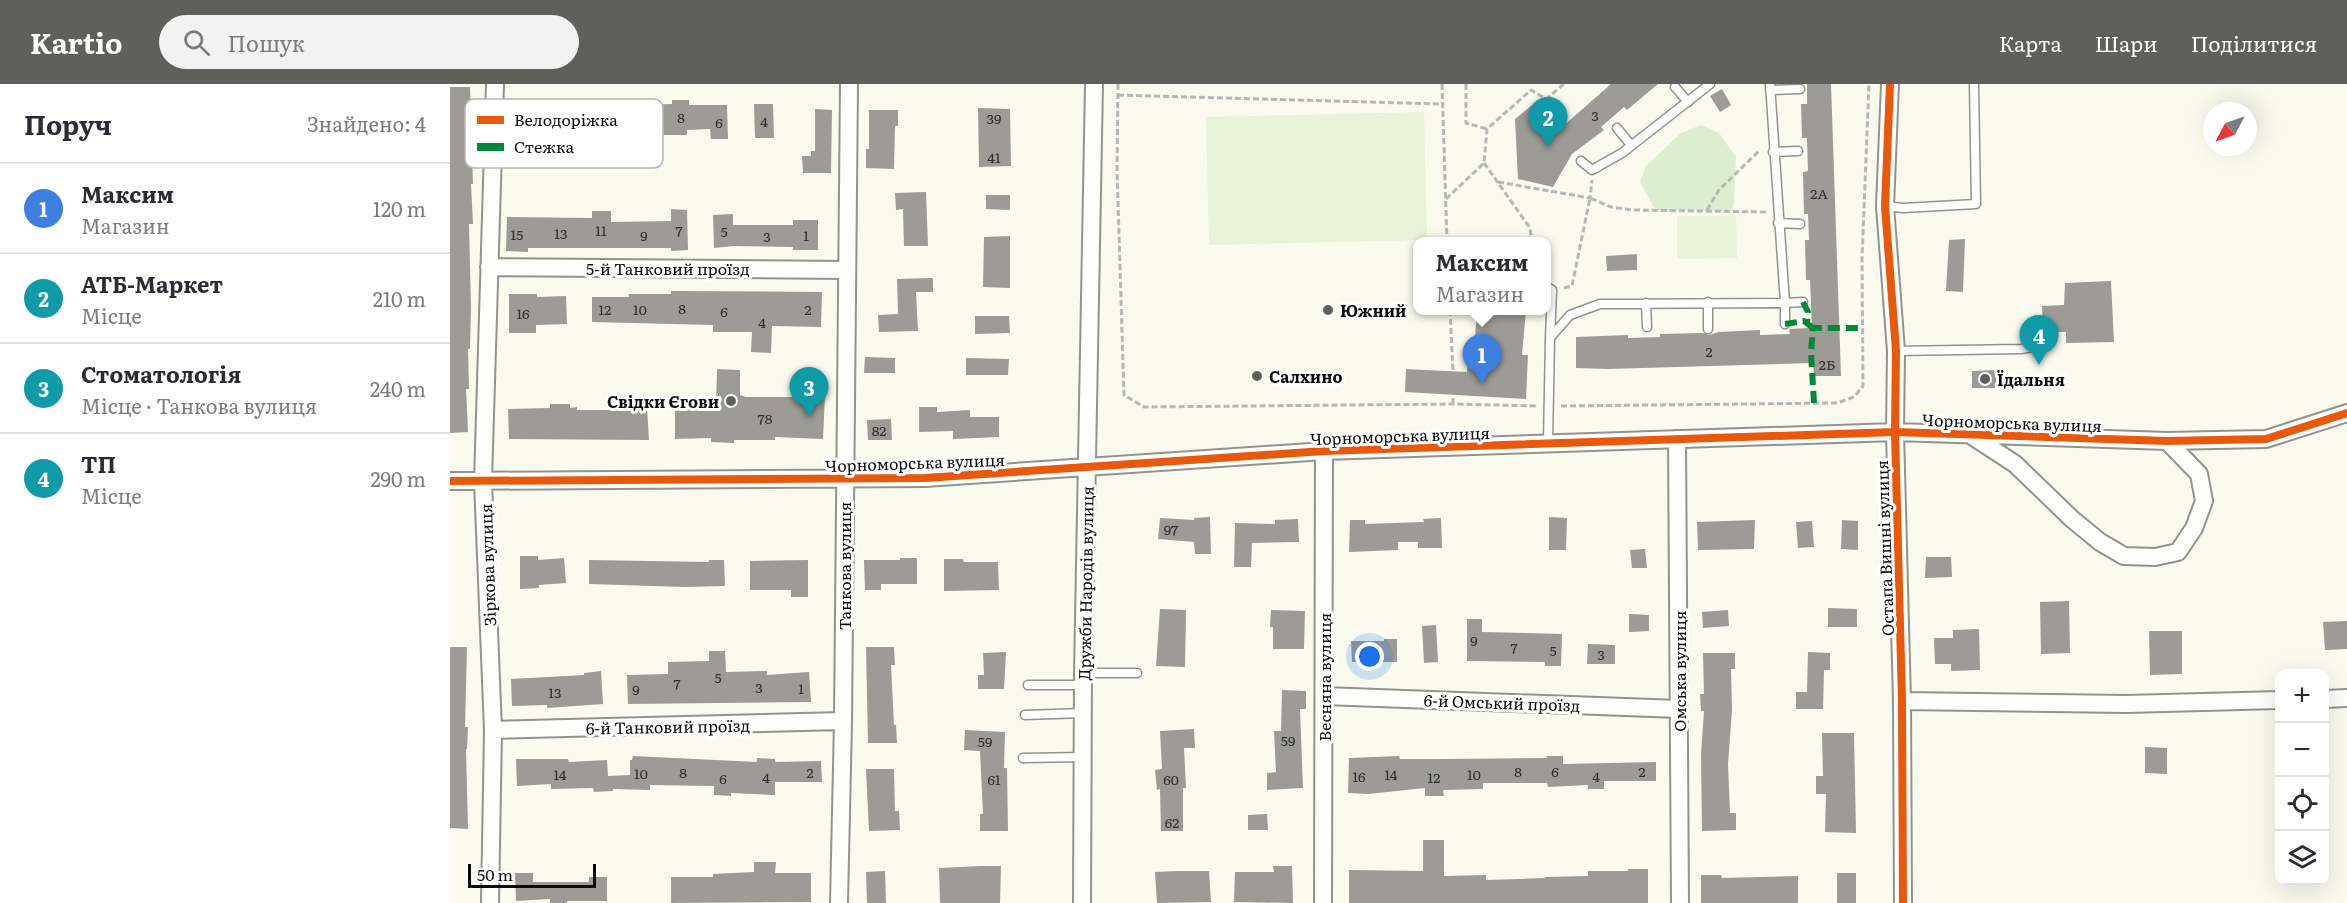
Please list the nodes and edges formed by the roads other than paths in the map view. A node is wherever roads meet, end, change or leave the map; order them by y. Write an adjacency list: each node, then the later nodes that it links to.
1 (495, 84): 10 (street, Зіркова вулиця)
2 (849, 84): 22 (street, Танкова вулиця)
3 (1094, 84): 41 (street, Дружби Народів вулиця)
4 (1710, 84): 11 (lane)
5 (1890, 84): 18 (street, Остапа Вишні вулиця)
6 (1974, 84): 18 (lane)
7 (1675, 87): 11 (lane)
8 (1770, 87): 9 (lane); 15 (lane)
9 (1800, 89)
10 (495, 99)
11 (1688, 102): 13 (lane)
12 (1617, 128): 13 (lane)
13 (1631, 145): 16 (lane)
14 (1798, 151): 15 (lane)
15 (1773, 152): 19 (lane)
16 (1581, 161)
17 (492, 168): 21 (street, Зіркова вулиця)
18 (1885, 206): 33 (street, Остапа Вишні вулиця)
19 (1778, 224): 20 (lane); 26 (lane)
20 (1800, 224)
21 (489, 267): 22 (street, 5-й Танковий проїзд); 44 (street, Зіркова вулиця)
22 (846, 270): 42 (street, Танкова вулиця)
23 (1708, 302): 25 (lane); 26 (lane); 30 (lane)
24 (1803, 302): 26 (lane)
25 (1646, 303): 29 (lane); 31 (lane)
26 (1785, 303): 28 (lane)
27 (1550, 315): 31 (lane)
28 (1785, 324)
29 (1647, 327)
30 (1708, 329)
31 (1550, 338): 39 (lane)
32 (2038, 346): 33 (lane)
33 (1896, 351): 35 (street, Остапа Вишні вулиця)
34 (2347, 413): 38 (street, Чорноморська вулиця)
35 (1895, 432): 36 (street, Чорноморська вулиця); 37 (street, Чорноморська вулиця); 52 (street, Остапа Вишні вулиця)
36 (1967, 433): 38 (street, Чорноморська вулиця); 38 (street)
37 (1677, 439): 39 (street, Чорноморська вулиця); 53 (street, Омська вулиця)
38 (2167, 441)
39 (1548, 442): 40 (street, Чорноморська вулиця)
40 (1324, 451): 41 (street, Чорноморська вулиця); 48 (street, Весняна вулиця)
41 (1087, 466): 42 (street, Чорноморська вулиця); 46 (street, Дружби Народів вулиця)
42 (844, 479): 44 (street, Чорноморська вулиця); 56 (street, Танкова вулиця)
43 (450, 481): 44 (street, Чорноморська вулиця)
44 (483, 481): 57 (street, Зіркова вулиця)
45 (1137, 673): 46 (lane)
46 (1083, 679): 47 (lane); 54 (street, Дружби Народів вулиця)
47 (1028, 685)
48 (1324, 696): 53 (street, 6-й Омський проїзд); 63 (street, Весняна вулиця)
49 (2347, 698): 50 (street)
50 (2329, 699)
51 (2275, 700): 52 (street)
52 (1902, 701): 65 (street, Остапа Вишні вулиця)
53 (1680, 709): 64 (street, Омська вулиця)
54 (1083, 713): 55 (lane); 58 (street, Дружби Народів вулиця)
55 (1025, 715)
56 (843, 722): 57 (street, 6-й Танковий проїзд); 61 (street, Танкова вулиця)
57 (493, 730): 60 (street, Зіркова вулиця)
58 (1083, 757): 59 (lane); 62 (street, Дружби Народів вулиця)
59 (1023, 758)
60 (490, 903)
61 (839, 903)
62 (1082, 903)
63 (1323, 903)
64 (1680, 903)
65 (1903, 903)

